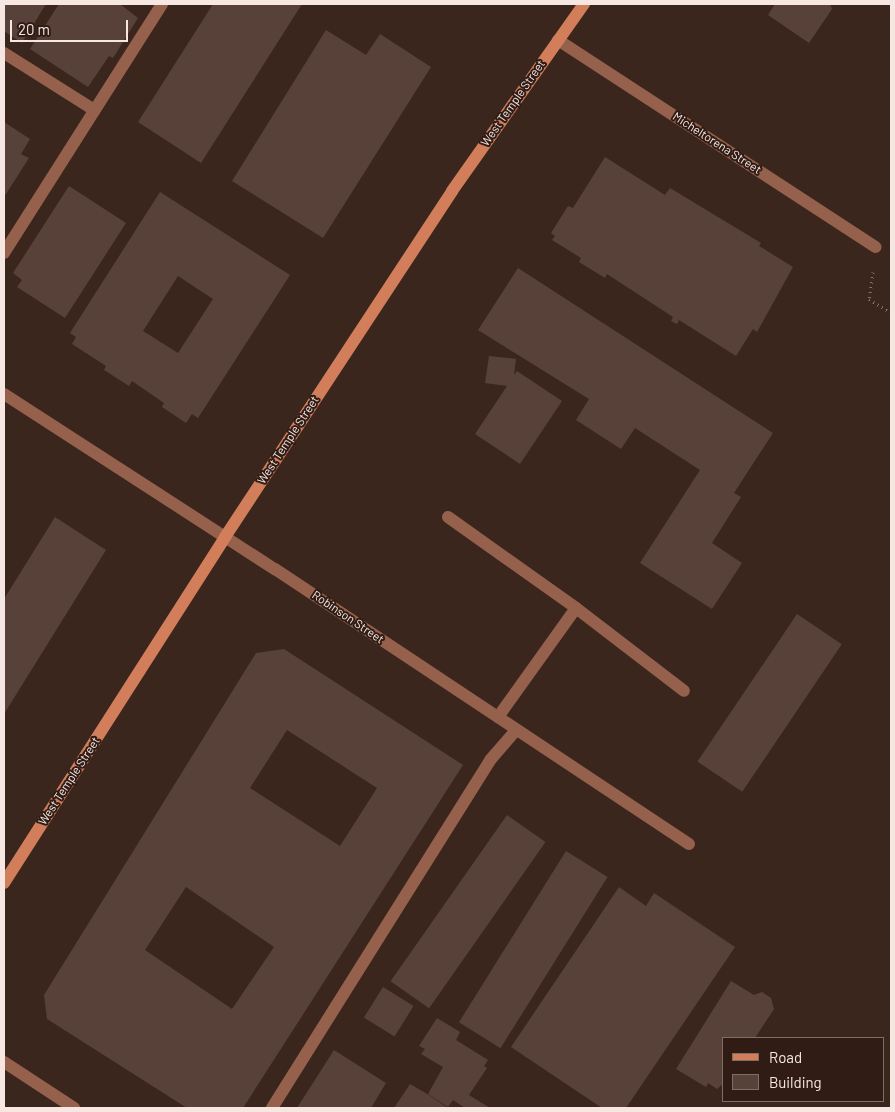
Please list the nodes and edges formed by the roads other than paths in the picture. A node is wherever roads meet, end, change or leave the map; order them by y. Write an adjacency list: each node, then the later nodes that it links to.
1 (162, 4): 5 (street)
2 (584, 4): 3 (main road, West Temple Street)
3 (558, 40): 6 (street, Micheltorena Street); 10 (main road, West Temple Street)
4 (4, 53): 5 (street)
5 (94, 110): 7 (street)
6 (876, 247)
7 (4, 253)
8 (4, 394): 10 (street, Robinson Street)
9 (448, 517): 11 (street)
10 (224, 537): 13 (street, Robinson Street); 16 (main road, West Temple Street)
11 (576, 608): 12 (street); 13 (street)
12 (684, 691)
13 (498, 717): 14 (street, Robinson Street)
14 (516, 730): 15 (street, Robinson Street); 19 (street)
15 (689, 844)
16 (4, 884)
17 (4, 1062): 18 (street)
18 (74, 1108)
19 (272, 1108)

